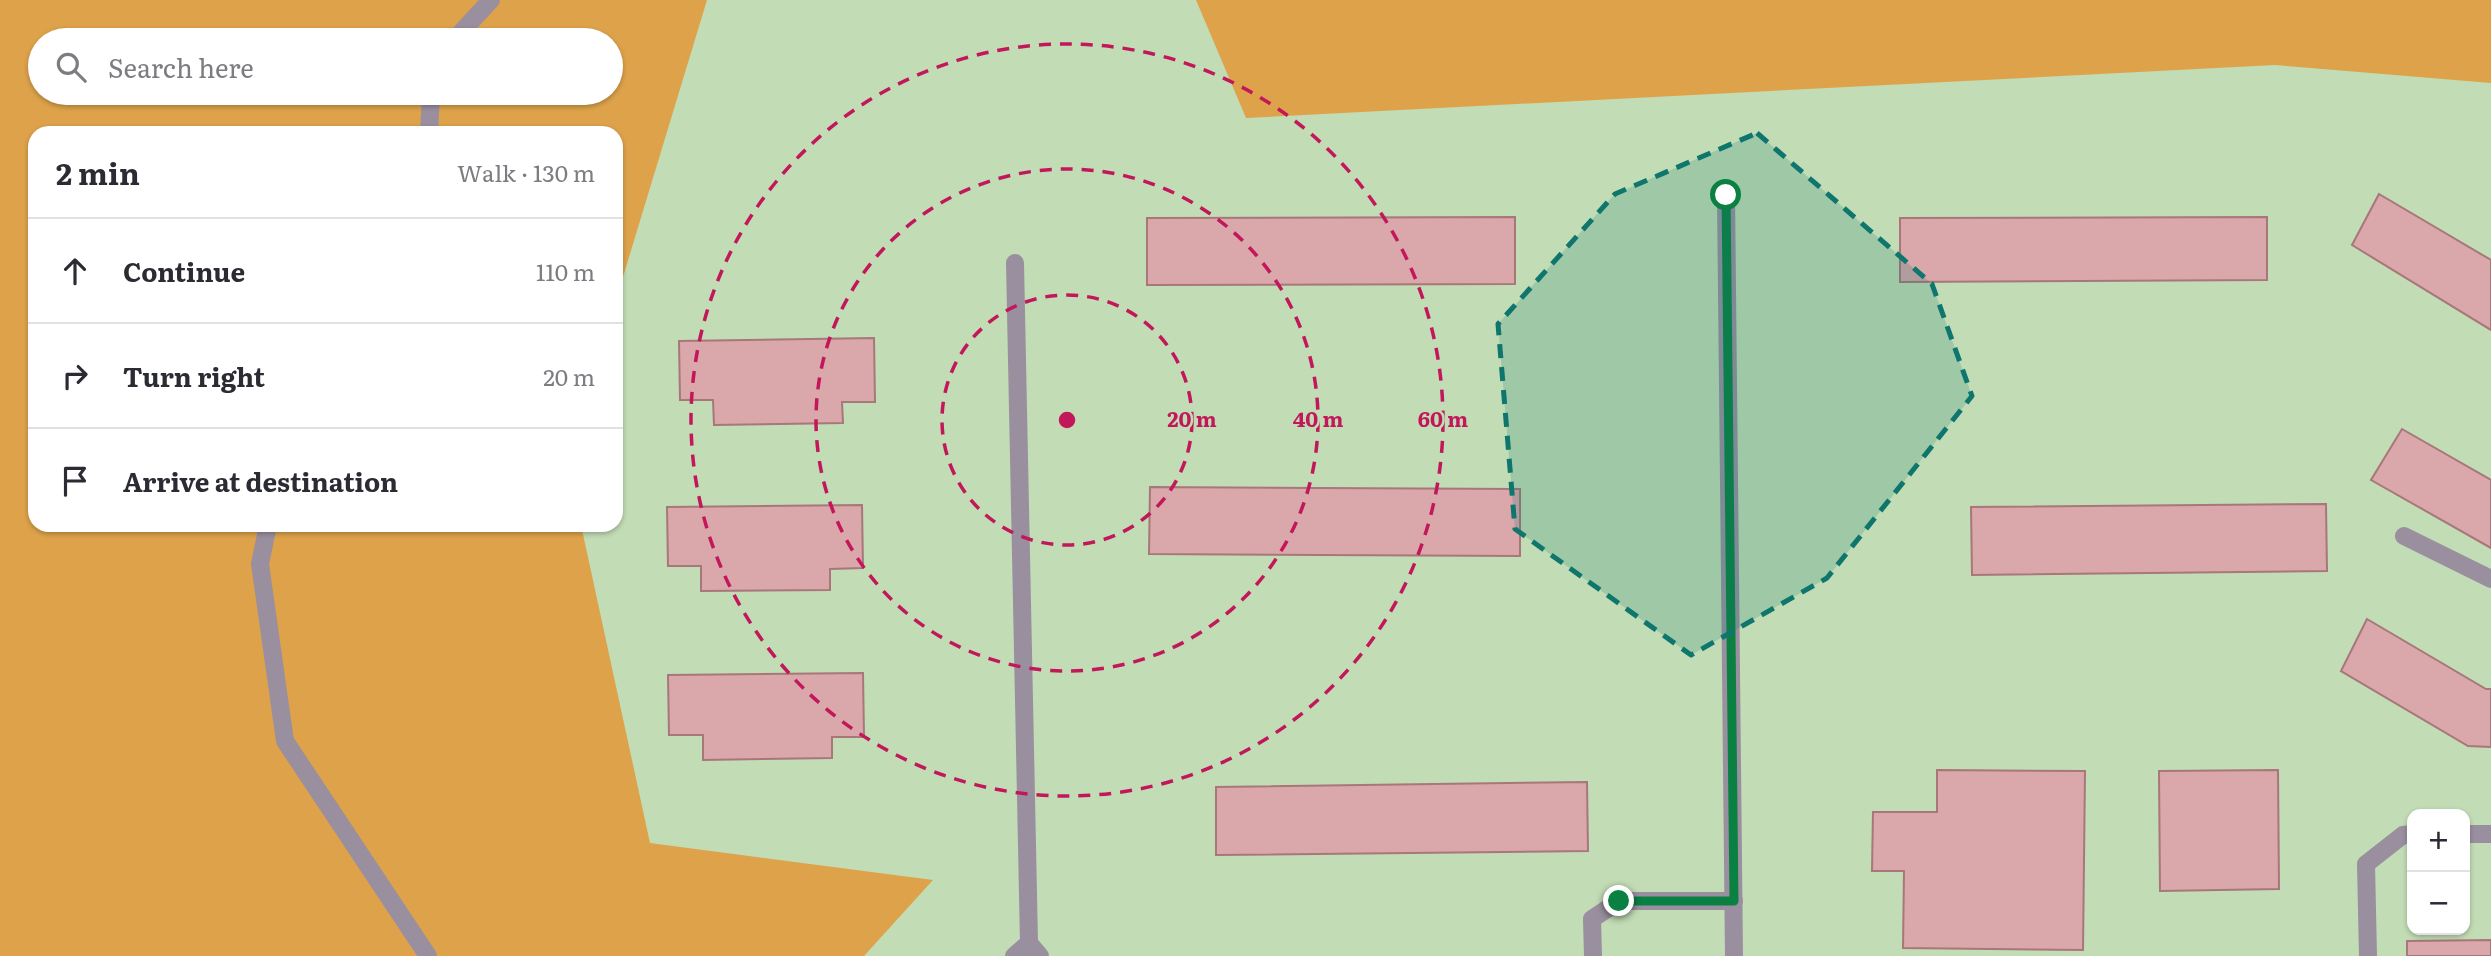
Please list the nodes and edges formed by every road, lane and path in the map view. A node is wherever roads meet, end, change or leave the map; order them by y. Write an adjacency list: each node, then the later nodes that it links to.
1 (491, 0): 2 (lane)
2 (465, 28)
3 (430, 105): 4 (lane)
4 (429, 126)
5 (1726, 195): 13 (lane)
6 (1015, 263): 14 (lane)
7 (267, 532): 15 (lane)
8 (2404, 536): 9 (lane)
9 (2491, 579)
10 (2470, 834): 11 (lane)
11 (2491, 834)
12 (2407, 835): 19 (lane)
13 (1734, 901): 17 (lane); 18 (lane)
14 (1034, 949): 16 (lane)
15 (428, 956)
16 (1014, 956)
17 (1593, 956)
18 (1734, 956)
19 (2368, 956)

